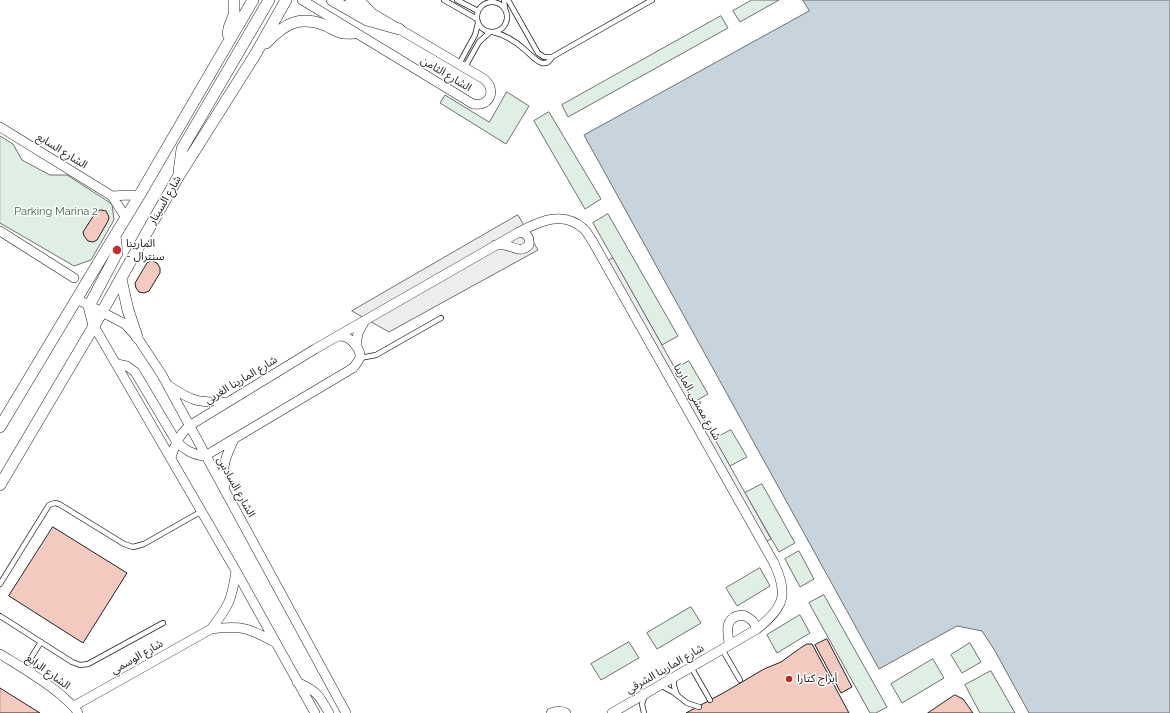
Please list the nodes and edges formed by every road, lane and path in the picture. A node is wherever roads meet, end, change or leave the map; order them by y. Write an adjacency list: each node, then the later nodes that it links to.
1 (234, 0): 22 (street)
2 (253, 0): 22 (street)
3 (269, 0): 27 (street)
4 (286, 0): 23 (street, شارع السينار)
5 (302, 0): 21 (street, الشارع الثامن)
6 (332, 0): 19 (street)
7 (350, 0): 17 (street, الشارع الثامن)
8 (358, 0): 17 (street)
9 (444, 0): 18 (lane)
10 (457, 0): 16 (lane)
11 (504, 0): 15 (lane)
12 (508, 0): 24 (lane)
13 (652, 0): 24 (lane)
14 (486, 1): 15 (lane); 16 (lane)
15 (505, 9): 20 (lane)
16 (478, 10): 18 (lane)
17 (369, 11): 19 (street, الشارع الثامن)
18 (477, 21): 20 (lane); 25 (lane)
19 (399, 28): 25 (street, الشارع الثامن)
20 (492, 32): 24 (lane); 25 (lane)
21 (354, 33): 23 (street); 25 (street, الشارع الثامن)
22 (228, 41): 29 (street)
23 (255, 55): 27 (street, شارع السينار)
24 (552, 57)
25 (462, 66)
26 (0, 127): 28 (street, الشارع السابع)
27 (178, 177): 37 (street, شارع السينار)
28 (112, 196): 29 (street); 30 (street, الشارع السابع)
29 (139, 196): 30 (street)
30 (126, 218): 34 (street)
31 (574, 222): 33 (street, شارع المارينا الغربي); 62 (street, شارع ممشي المارينا)
32 (0, 231): 36 (street)
33 (519, 232): 35 (street, شارع المارينا الغربي); 35 (street)
34 (115, 236): 38 (street); 39 (street)
35 (494, 246): 42 (street, شارع المارينا الغربي)
36 (74, 278)
37 (121, 278): 40 (street, شارع السينار); 44 (street)
38 (77, 299): 39 (street, الشارع السادس); 52 (street)
39 (89, 306): 40 (street, الشارع السادس); 43 (street)
40 (102, 312): 43 (street, شارع السينار); 44 (street, الشارع السادس)
41 (441, 318): 47 (lane)
42 (365, 321): 45 (street, شارع المارينا الغربي); 46 (street)
43 (94, 326): 48 (street); 57 (street, شارع السينار)
44 (137, 336): 49 (street, الشارع السادس)
45 (339, 336): 46 (street); 50 (street, شارع المارينا الغربي)
46 (356, 346): 47 (street)
47 (360, 358): 53 (street)
48 (117, 364): 54 (street); 56 (street)
49 (166, 384): 50 (street); 51 (street, الشارع السادس)
50 (228, 402): 51 (street, شارع المارينا الغربي)
51 (189, 426): 54 (street, شارع المارينا الغربي); 55 (street, الشارع السادس)
52 (0, 427)
53 (234, 440): 55 (street); 58 (street)
54 (176, 441): 55 (street); 56 (street, شارع المارينا الغربي)
55 (205, 456): 58 (street, الشارع السادس)
56 (171, 458): 59 (street)
57 (0, 485)
58 (227, 495): 85 (street, الشارع السادس)
59 (202, 511): 60 (street); 61 (lane)
60 (236, 571): 65 (street, شارع الوسمي); 68 (street)
61 (0, 584)
62 (781, 602): 66 (street, شارع المارينا الشرقي)
63 (0, 616): 67 (lane)
64 (163, 623): 67 (lane)
65 (211, 629): 68 (street, شارع الوسمي); 81 (street, شارع الوسمي)
66 (757, 629): 69 (street, شارع المارينا الشرقي); 69 (street)
67 (41, 642): 72 (lane)
68 (276, 643): 75 (street)
69 (726, 647): 71 (street, شارع المارينا الشرقي); 74 (lane)
70 (0, 654): 72 (street, الشارع الرابع)
71 (691, 667): 73 (street, شارع المارينا الشرقي); 79 (lane)
72 (24, 668): 81 (street, الشارع الرابع)
73 (674, 677): 76 (street, شارع المارينا الشرقي); 78 (lane)
74 (740, 680)
75 (297, 682): 83 (street); 84 (street)
76 (660, 685): 77 (street, شارع المارينا الشرقي); 78 (lane)
77 (648, 692): 82 (street, شارع المارينا الشرقي); 89 (lane)
78 (677, 695): 80 (lane)
79 (710, 700)
80 (699, 706)
81 (76, 710)
82 (622, 710): 88 (street, شارع المارينا الشرقي)
83 (314, 713)
84 (329, 713)
85 (346, 713)
86 (551, 713): 87 (street)
87 (566, 713)
88 (612, 713)
89 (644, 713)

